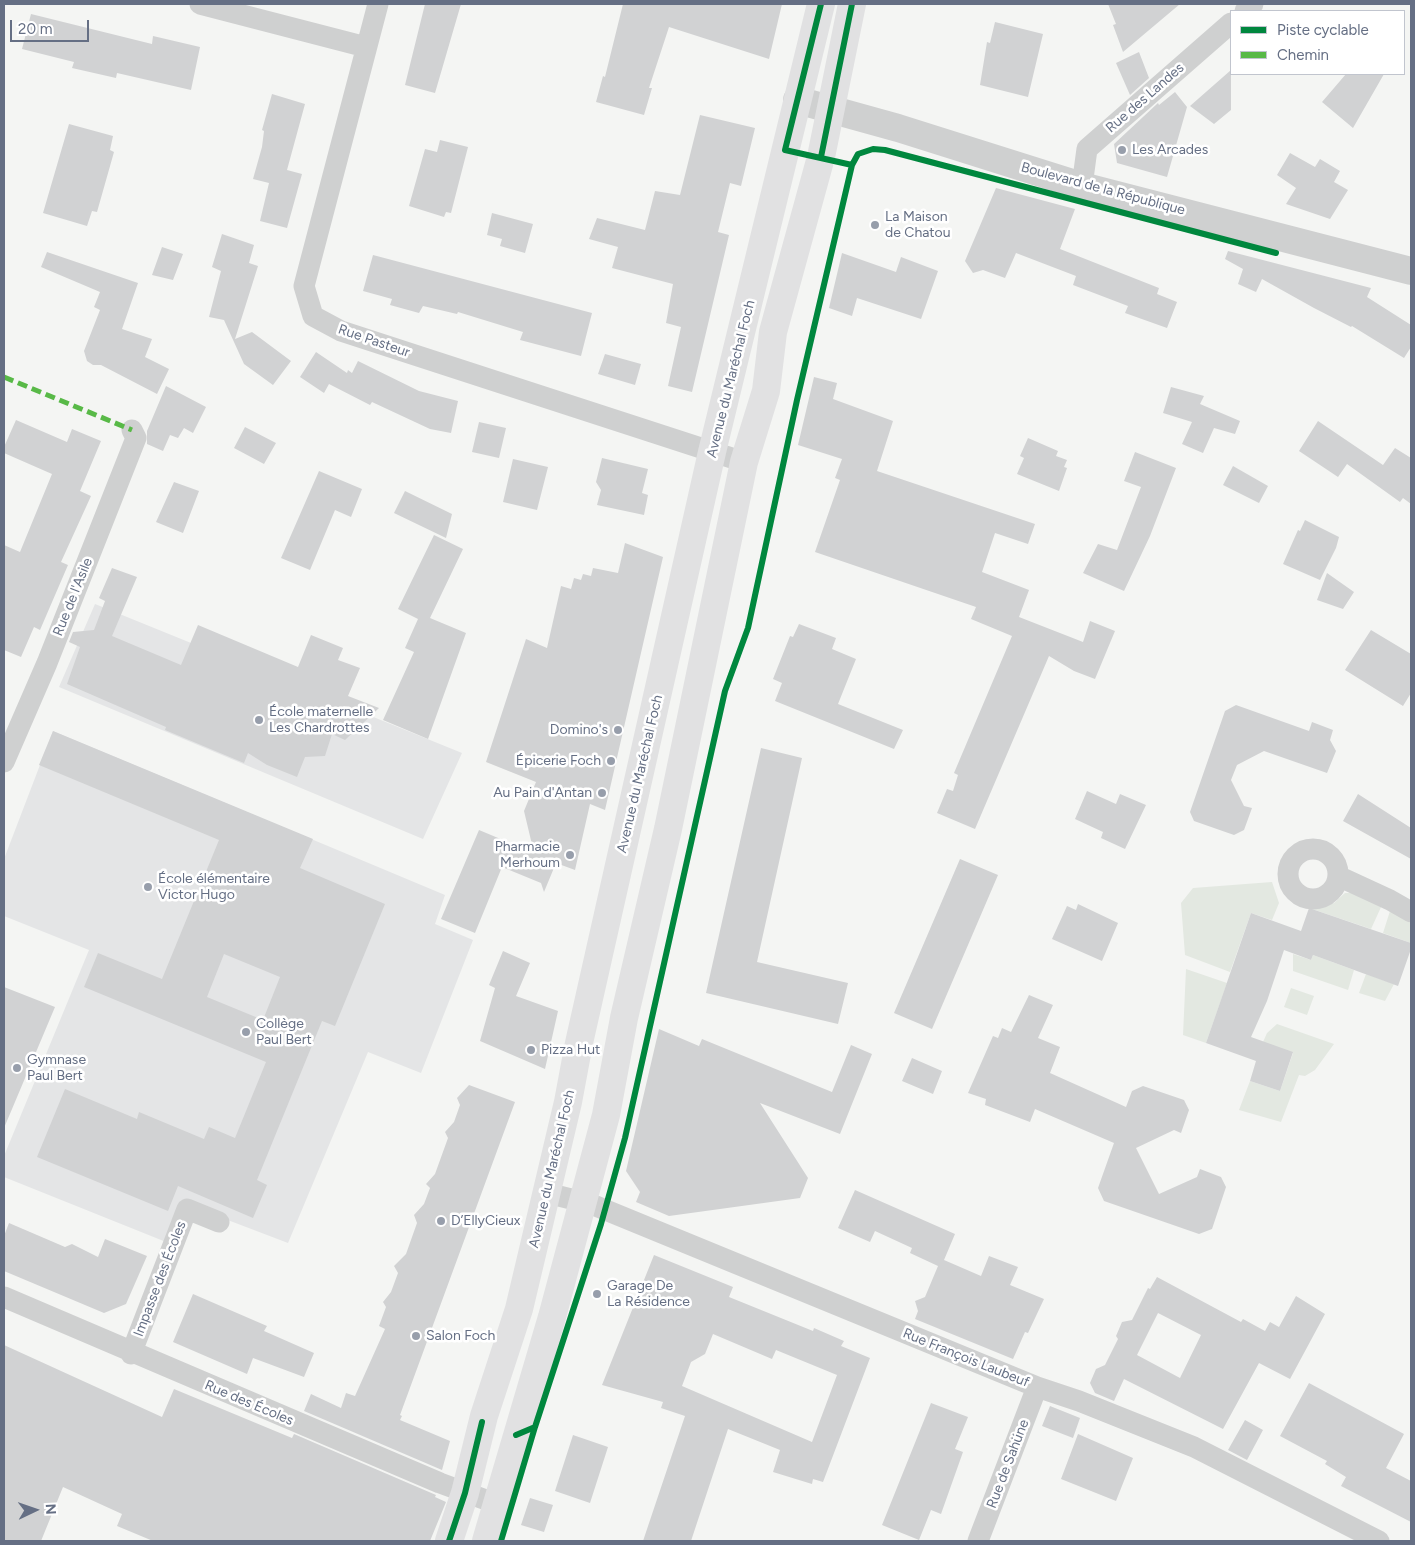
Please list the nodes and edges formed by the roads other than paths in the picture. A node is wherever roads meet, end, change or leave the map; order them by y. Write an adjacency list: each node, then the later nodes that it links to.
1 (200, 4): 6 (street)
2 (378, 4): 6 (street, Rue Pasteur)
3 (852, 4): 8 (main road)
4 (820, 11): 7 (main road, Avenue du Maréchal Foch); 8 (main road)
5 (1230, 24): 9 (street, Rue des Landes)
6 (366, 47): 12 (street, Rue Pasteur)
7 (797, 100): 8 (street, Boulevard de la République); 12 (main road, Avenue du Maréchal Foch)
8 (831, 109): 9 (street, Boulevard de la République); 13 (main road)
9 (1082, 186): 10 (street, Boulevard de la République)
10 (1411, 271)
11 (132, 430): 14 (street, Rue de l'Asile)
12 (712, 452): 13 (street, Rue Pasteur); 17 (main road, Avenue du Maréchal Foch)
13 (744, 462): 18 (main road)
14 (4, 762)
15 (1338, 876): 16 (street)
16 (1411, 912)
17 (547, 1193): 18 (street, Rue François Laubeuf); 23 (main road, Avenue du Maréchal Foch)
18 (583, 1202): 22 (street, Rue François Laubeuf); 24 (main road)
19 (219, 1222): 21 (street, Impasse des Écoles)
20 (4, 1297): 21 (street, Rue des Écoles)
21 (132, 1354): 23 (street, Rue des Écoles)
22 (1037, 1387): 27 (street, Rue de Sahüne); 28 (street, Rue François Laubeuf)
23 (465, 1493): 24 (street, Rue des Écoles); 25 (main road, Avenue du Maréchal Foch)
24 (497, 1504): 26 (main road)
25 (449, 1541)
26 (486, 1541)
27 (978, 1541)
28 (1378, 1541)

